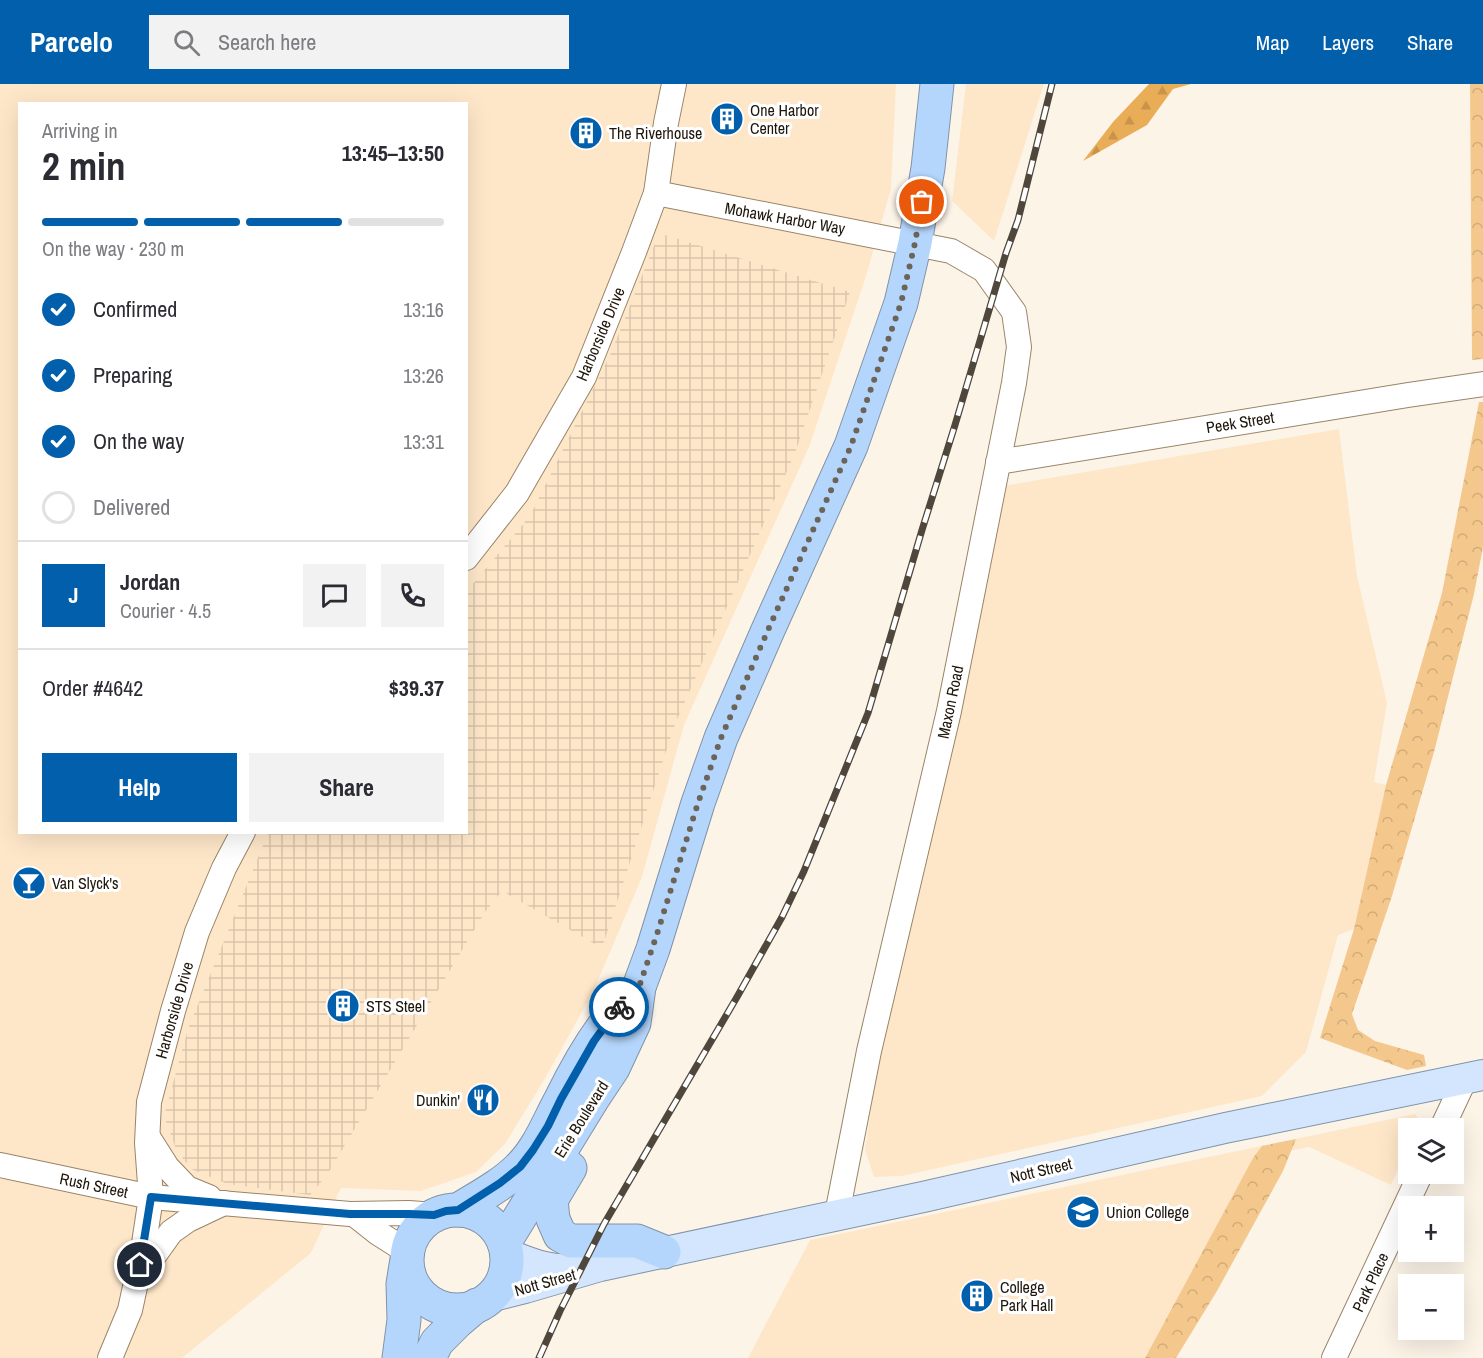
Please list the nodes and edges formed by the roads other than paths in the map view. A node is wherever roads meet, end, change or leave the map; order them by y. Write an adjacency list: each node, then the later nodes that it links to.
1 (675, 84): 3 (street, Harborside Drive)
2 (937, 84): 4 (highway, Erie Boulevard)
3 (656, 193): 4 (street, Mohawk Harbor Way); 7 (street, Harborside Drive)
4 (915, 243): 6 (street, Maxon Road); 9 (highway, Erie Boulevard)
5 (1483, 384): 6 (street, Peek Street)
6 (998, 462): 20 (street, Maxon Road)
7 (468, 555)
8 (242, 834): 12 (street, Harborside Drive)
9 (639, 987): 13 (highway, Erie Boulevard); 18 (highway, Erie Boulevard)
10 (1474, 1077): 11 (street); 20 (main road, Nott Street)
11 (1448, 1118)
12 (147, 1135): 16 (street, Harborside Drive); 17 (street, Rush Street)
13 (570, 1135): 21 (highway, Erie Boulevard); 22 (highway)
14 (0, 1165): 16 (street, Rush Street)
15 (1416, 1184): 30 (street, Park Place)
16 (151, 1197): 17 (street, Rush Street); 25 (street, Harborside Drive)
17 (224, 1203): 19 (street, Rush Street); 25 (street)
18 (446, 1213): 19 (street, Rush Street); 21 (highway); 23 (highway)
19 (354, 1214): 23 (street)
20 (837, 1214): 22 (main road, Nott Street)
21 (506, 1248): 24 (main road, Nott Street); 26 (highway)
22 (664, 1252): 24 (main road, Nott Street)
23 (407, 1258): 26 (highway); 28 (highway)
24 (600, 1266): 26 (main road, Nott Street)
25 (137, 1280): 27 (street, Harborside Drive)
26 (483, 1301): 29 (highway)
27 (110, 1358)
28 (399, 1358)
29 (429, 1358)
30 (1334, 1358)

